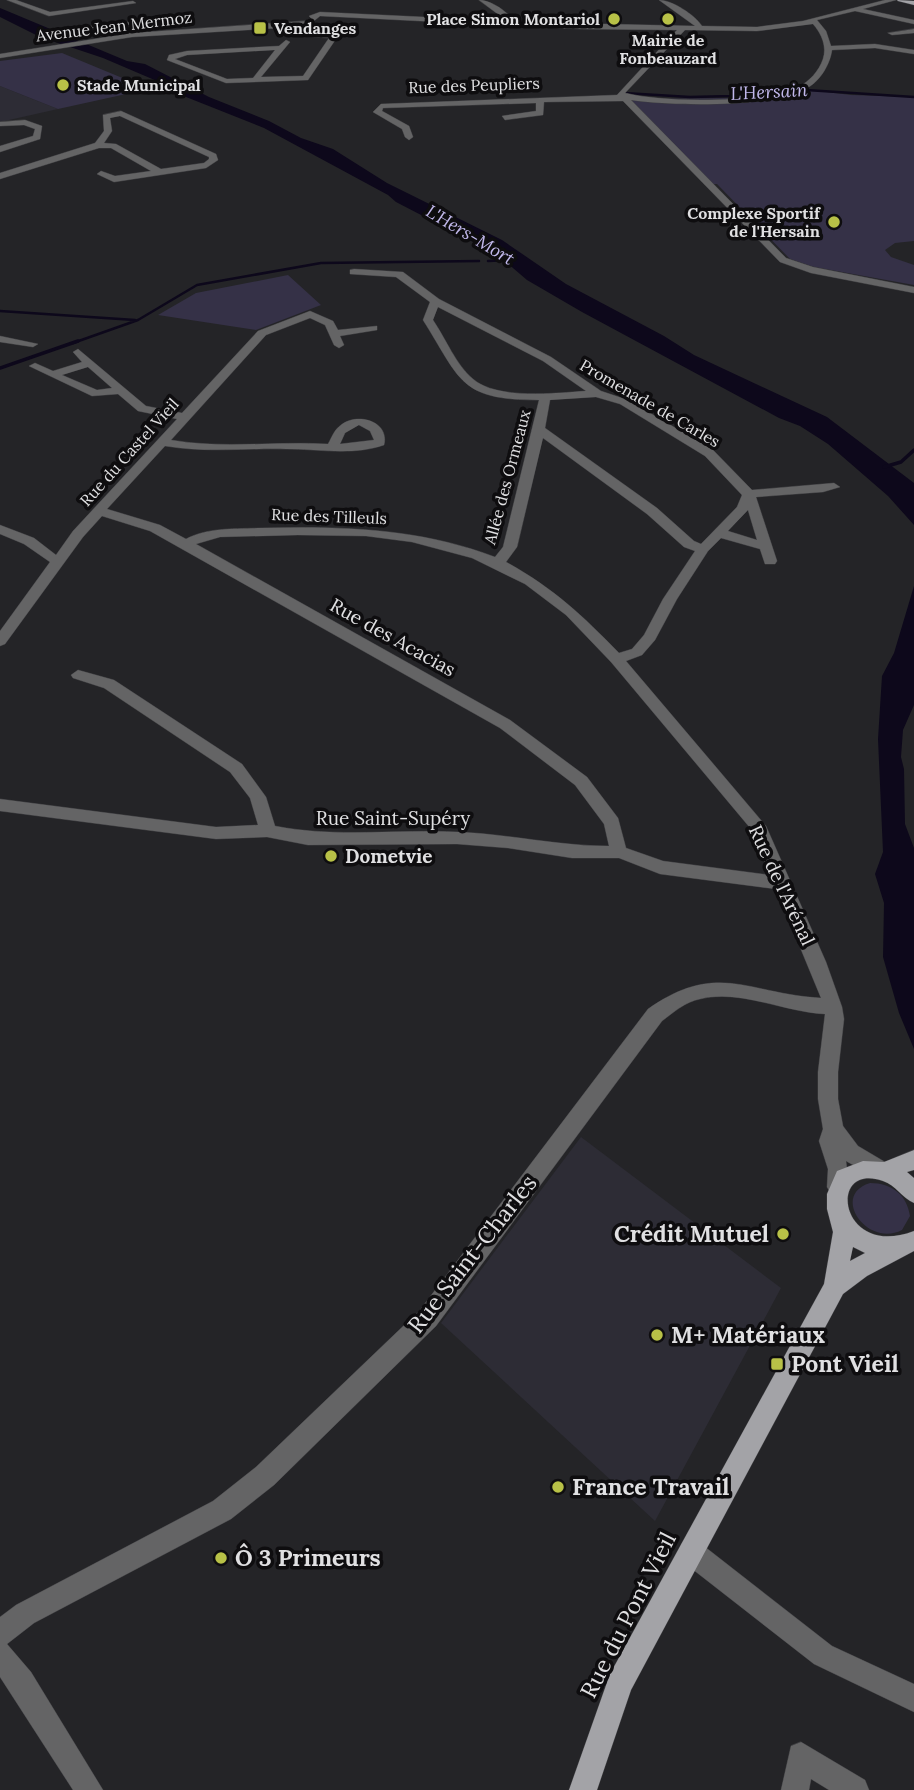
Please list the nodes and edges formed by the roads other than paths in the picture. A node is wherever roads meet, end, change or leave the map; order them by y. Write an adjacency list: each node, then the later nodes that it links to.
1 (10, 0): 5 (street)
2 (482, 0): 13 (street)
3 (662, 0): 16 (street)
4 (893, 0): 7 (street)
5 (135, 1): 10 (street)
6 (909, 2): 7 (street)
7 (872, 4): 8 (street, Avenue Jean Mermoz)
8 (855, 9): 11 (street, Avenue Jean Mermoz); 12 (street)
9 (188, 17): 10 (street)
10 (125, 21): 14 (street)
11 (813, 21): 16 (street, Avenue Jean Mermoz); 21 (street)
12 (914, 22)
13 (511, 24): 15 (street, Avenue Jean Mermoz); 17 (street, Avenue Jean Mermoz)
14 (92, 26)
15 (684, 27): 16 (street, Avenue Jean Mermoz); 25 (street)
16 (699, 28)
17 (294, 30): 20 (street); 23 (street, Avenue Jean Mermoz); 24 (street)
18 (914, 31): 19 (street)
19 (892, 33)
20 (281, 48): 24 (street); 24 (street)
21 (828, 48): 22 (street); 25 (street, Rue des Peupliers)
22 (914, 52)
23 (0, 56)
24 (256, 80)
25 (625, 97): 26 (street, Rue des Peupliers); 36 (street)
26 (540, 100): 27 (street); 29 (street, Rue des Peupliers)
27 (505, 118)
28 (0, 124): 31 (street)
29 (410, 136)
30 (98, 145): 32 (street); 32 (street); 34 (street)
31 (0, 149)
32 (160, 172): 33 (street)
33 (101, 174)
34 (0, 176)
35 (354, 272): 37 (street, Promenade de Carles)
36 (914, 290)
37 (433, 307): 46 (street, Promenade de Carles); 47 (street)
38 (373, 328): 48 (street, Rue du Castel Vieil)
39 (0, 339): 40 (street)
40 (33, 344)
41 (78, 352): 42 (street)
42 (90, 363): 44 (street); 45 (street)
43 (35, 366): 44 (street)
44 (52, 375): 45 (street)
45 (121, 390): 48 (street)
46 (597, 393): 47 (street); 55 (street, Promenade de Carles)
47 (544, 396): 49 (street, Allée des Ormeaux)
48 (184, 417): 50 (street, Rue du Castel Vieil)
49 (538, 429): 52 (street); 53 (street, Allée des Ormeaux)
50 (164, 442): 51 (street); 56 (street, Rue du Castel Vieil)
51 (333, 446)
52 (571, 450): 53 (street); 63 (street)
53 (531, 454): 66 (street, Allée des Ormeaux)
54 (834, 487): 55 (street)
55 (750, 494): 58 (street); 62 (street)
56 (99, 511): 60 (street, Rue du Castel Vieil); 61 (street, Rue des Acacias)
57 (0, 529): 59 (street)
58 (720, 533): 62 (street); 63 (street)
59 (29, 541): 60 (street); 64 (street)
60 (71, 543): 64 (street, Rue du Castel Vieil)
61 (187, 544): 66 (street, Rue des Tilleuls); 73 (street, Rue des Acacias)
62 (766, 547): 65 (street)
63 (703, 549): 68 (street)
64 (59, 560): 67 (street, Rue du Castel Vieil)
65 (770, 561)
66 (499, 563): 68 (street, Rue des Tilleuls)
67 (0, 642)
68 (616, 659): 70 (street, Rue des Tilleuls)
69 (78, 675): 72 (street)
70 (632, 680): 74 (street, Rue de l'Arénal)
71 (0, 805): 72 (street, Rue Saint-Supéry)
72 (267, 831): 73 (street, Rue Saint-Supéry)
73 (618, 852): 74 (street, Rue Saint-Supéry)
74 (784, 883): 75 (street, Rue de l'Arénal)
75 (833, 1007): 76 (street, Rue de l'Arénal); 85 (street, Rue Saint-Charles)
76 (833, 1129): 78 (street); 79 (street, Rue de l'Arénal)
77 (914, 1160): 78 (main road)
78 (882, 1170): 79 (main road); 80 (main road)
79 (838, 1187): 81 (main road, Rue du Pont Vieil)
80 (914, 1193)
81 (843, 1223): 82 (main road); 83 (main road, Rue du Pont Vieil)
82 (906, 1246): 83 (main road, Rue du Pont Vieil)
83 (835, 1286): 84 (main road, Rue du Pont Vieil)
84 (691, 1552): 87 (street); 89 (main road, Rue du Pont Vieil)
85 (0, 1634)
86 (0, 1655): 88 (street)
87 (914, 1698)
88 (89, 1790)
89 (583, 1790)
90 (795, 1790): 91 (street)
91 (855, 1790)

